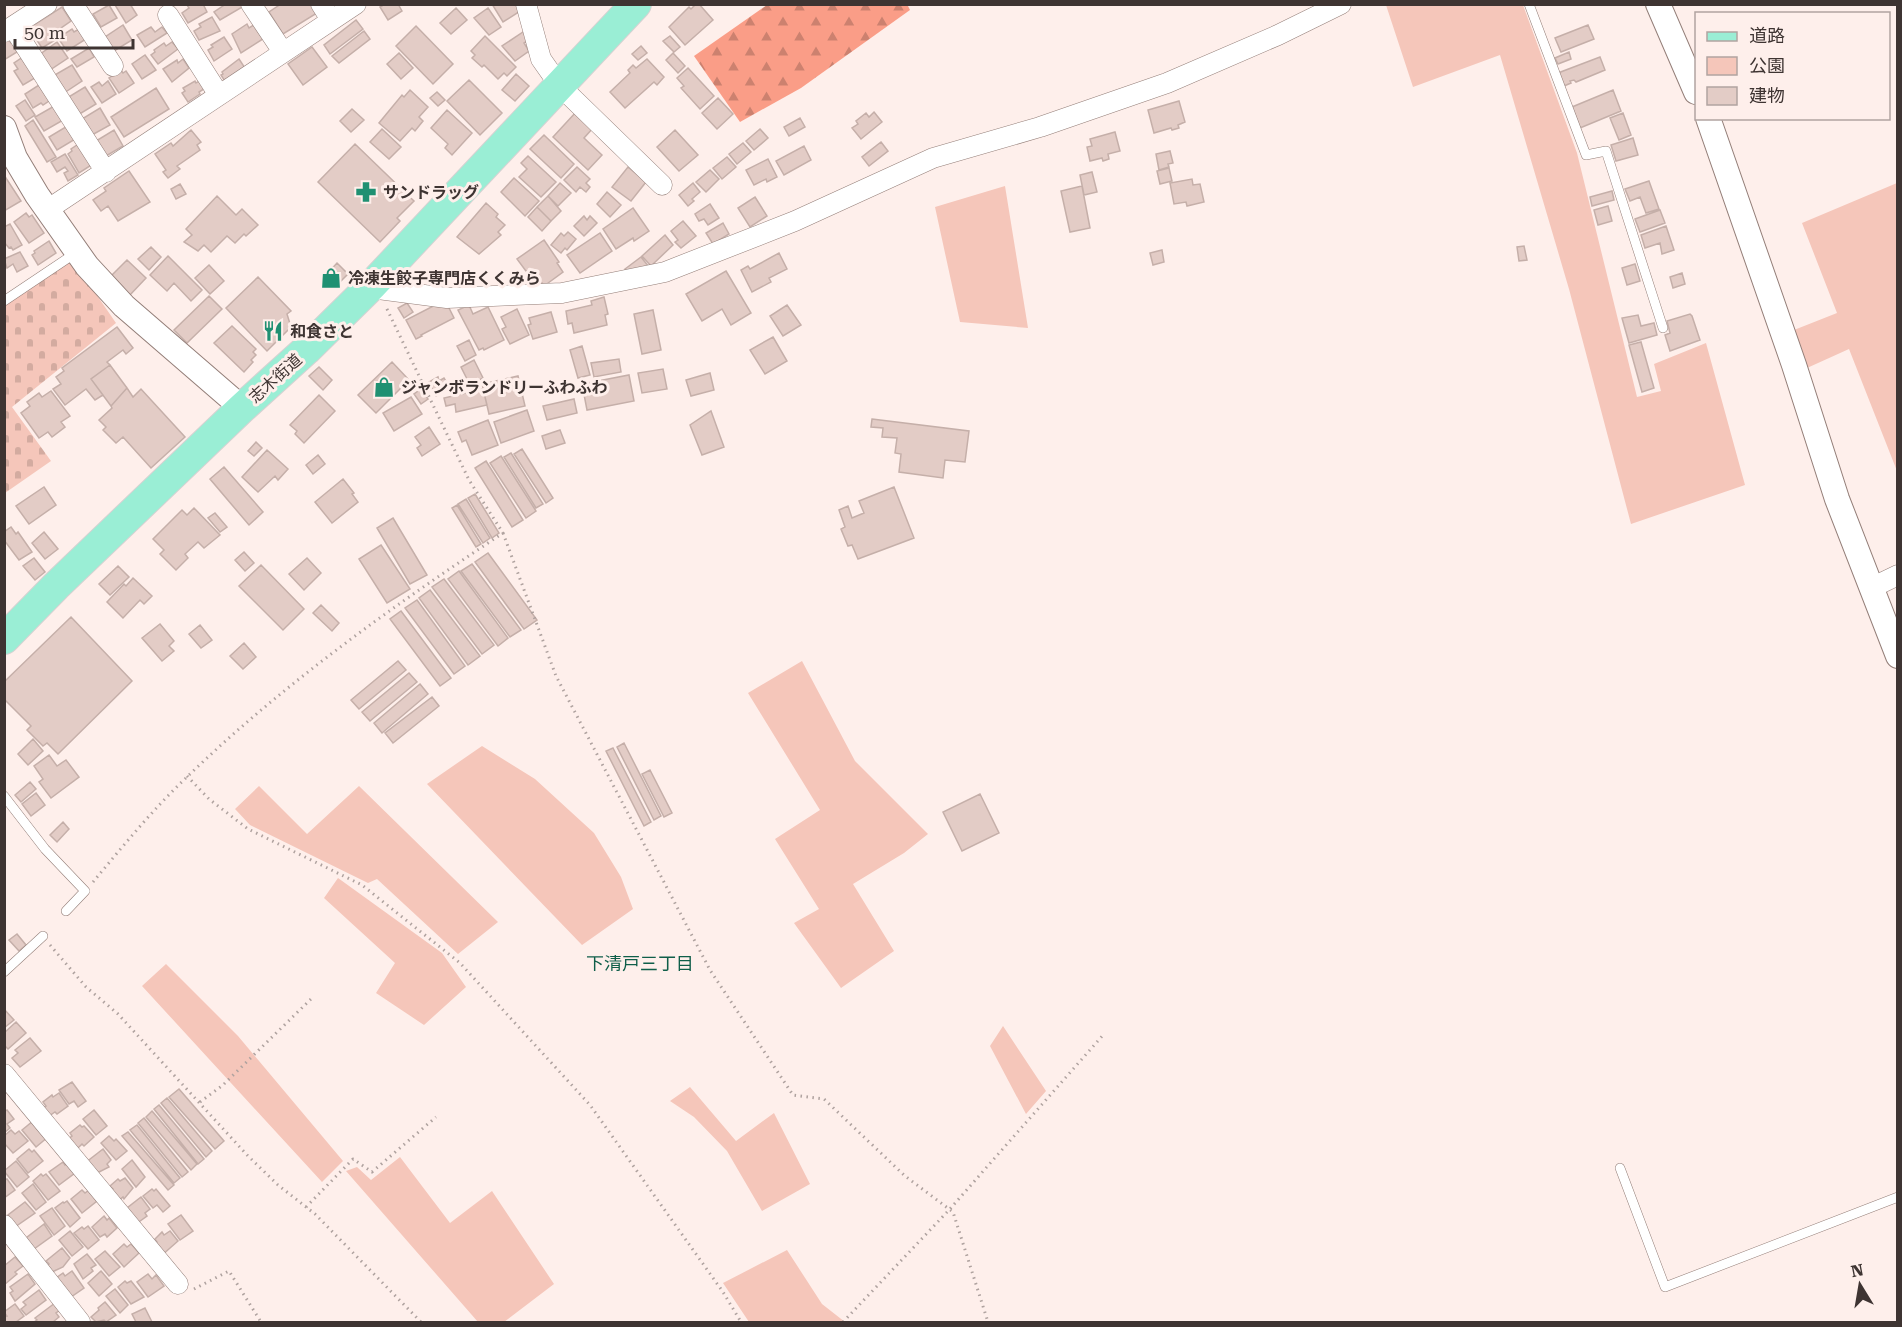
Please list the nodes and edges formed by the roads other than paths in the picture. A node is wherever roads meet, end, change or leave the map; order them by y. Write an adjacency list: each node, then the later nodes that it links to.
1 (47, 4): 12 (street)
2 (73, 4): 14 (street)
3 (251, 4): 13 (street)
4 (356, 4): 10 (street)
5 (526, 4): 15 (street)
6 (636, 4): 15 (main road, 志木街道)
7 (1341, 4): 24 (street)
8 (1529, 4): 26 (lane)
9 (1658, 4): 16 (street)
10 (326, 12): 13 (street)
11 (168, 15): 17 (street)
12 (9, 29): 20 (street)
13 (283, 52): 17 (street)
14 (113, 66)
15 (560, 86): 21 (street); 24 (main road, 志木街道)
16 (1695, 90)
17 (219, 95): 20 (street)
18 (1709, 120): 29 (street)
19 (4, 128): 22 (street)
20 (106, 172): 22 (street)
21 (662, 185)
22 (47, 210): 23 (street)
23 (77, 252): 25 (lane); 27 (street)
24 (375, 287): 27 (main road, 志木街道)
25 (4, 301)
26 (1663, 328)
27 (242, 408): 30 (main road, 志木街道)
28 (1898, 575): 29 (street)
29 (1871, 588): 31 (street)
30 (4, 639)
31 (1898, 656)
32 (4, 796): 33 (lane)
33 (66, 911)
34 (43, 936): 35 (lane)
35 (4, 972)
36 (4, 1074): 40 (street)
37 (1620, 1167): 38 (lane)
38 (1898, 1197)
39 (4, 1225): 41 (street)
40 (178, 1284)
41 (80, 1323)

